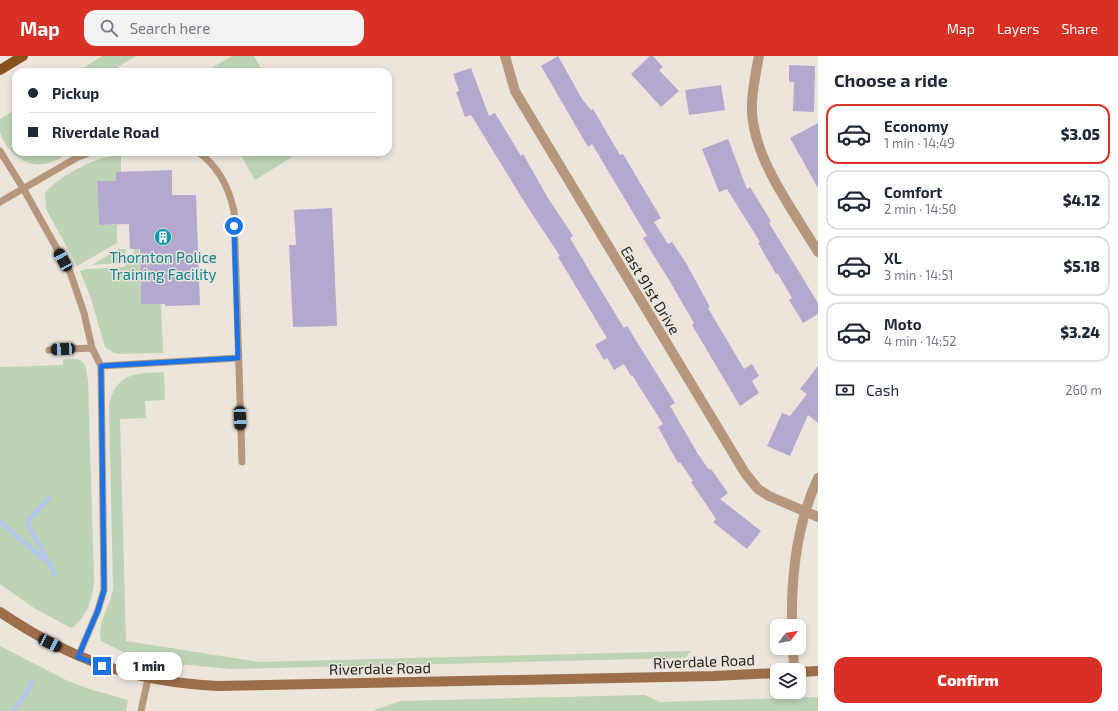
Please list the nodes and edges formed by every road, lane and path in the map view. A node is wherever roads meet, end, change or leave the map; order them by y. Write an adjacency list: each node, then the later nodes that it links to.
1 (23, 56): 4 (main road)
2 (505, 56): 17 (street, East 91st Drive)
3 (759, 56): 10 (street)
4 (0, 70)
5 (0, 151): 8 (lane)
6 (83, 156): 8 (lane)
7 (203, 156): 13 (lane)
8 (23, 188): 9 (lane); 11 (lane)
9 (0, 202)
10 (818, 252)
11 (92, 348): 12 (lane); 14 (lane)
12 (49, 350)
13 (238, 358): 14 (lane); 15 (lane)
14 (101, 366): 21 (lane)
15 (242, 462)
16 (818, 478): 17 (street)
17 (804, 512): 18 (street, East 91st Drive); 20 (street)
18 (818, 517)
19 (0, 612): 21 (street, Riverdale Road)
20 (792, 619)
21 (78, 657): 25 (street, Riverdale Road)
22 (818, 671): 23 (street)
23 (806, 672)
24 (770, 673): 25 (street, Riverdale Road)
25 (148, 678): 26 (lane)
26 (141, 711)

